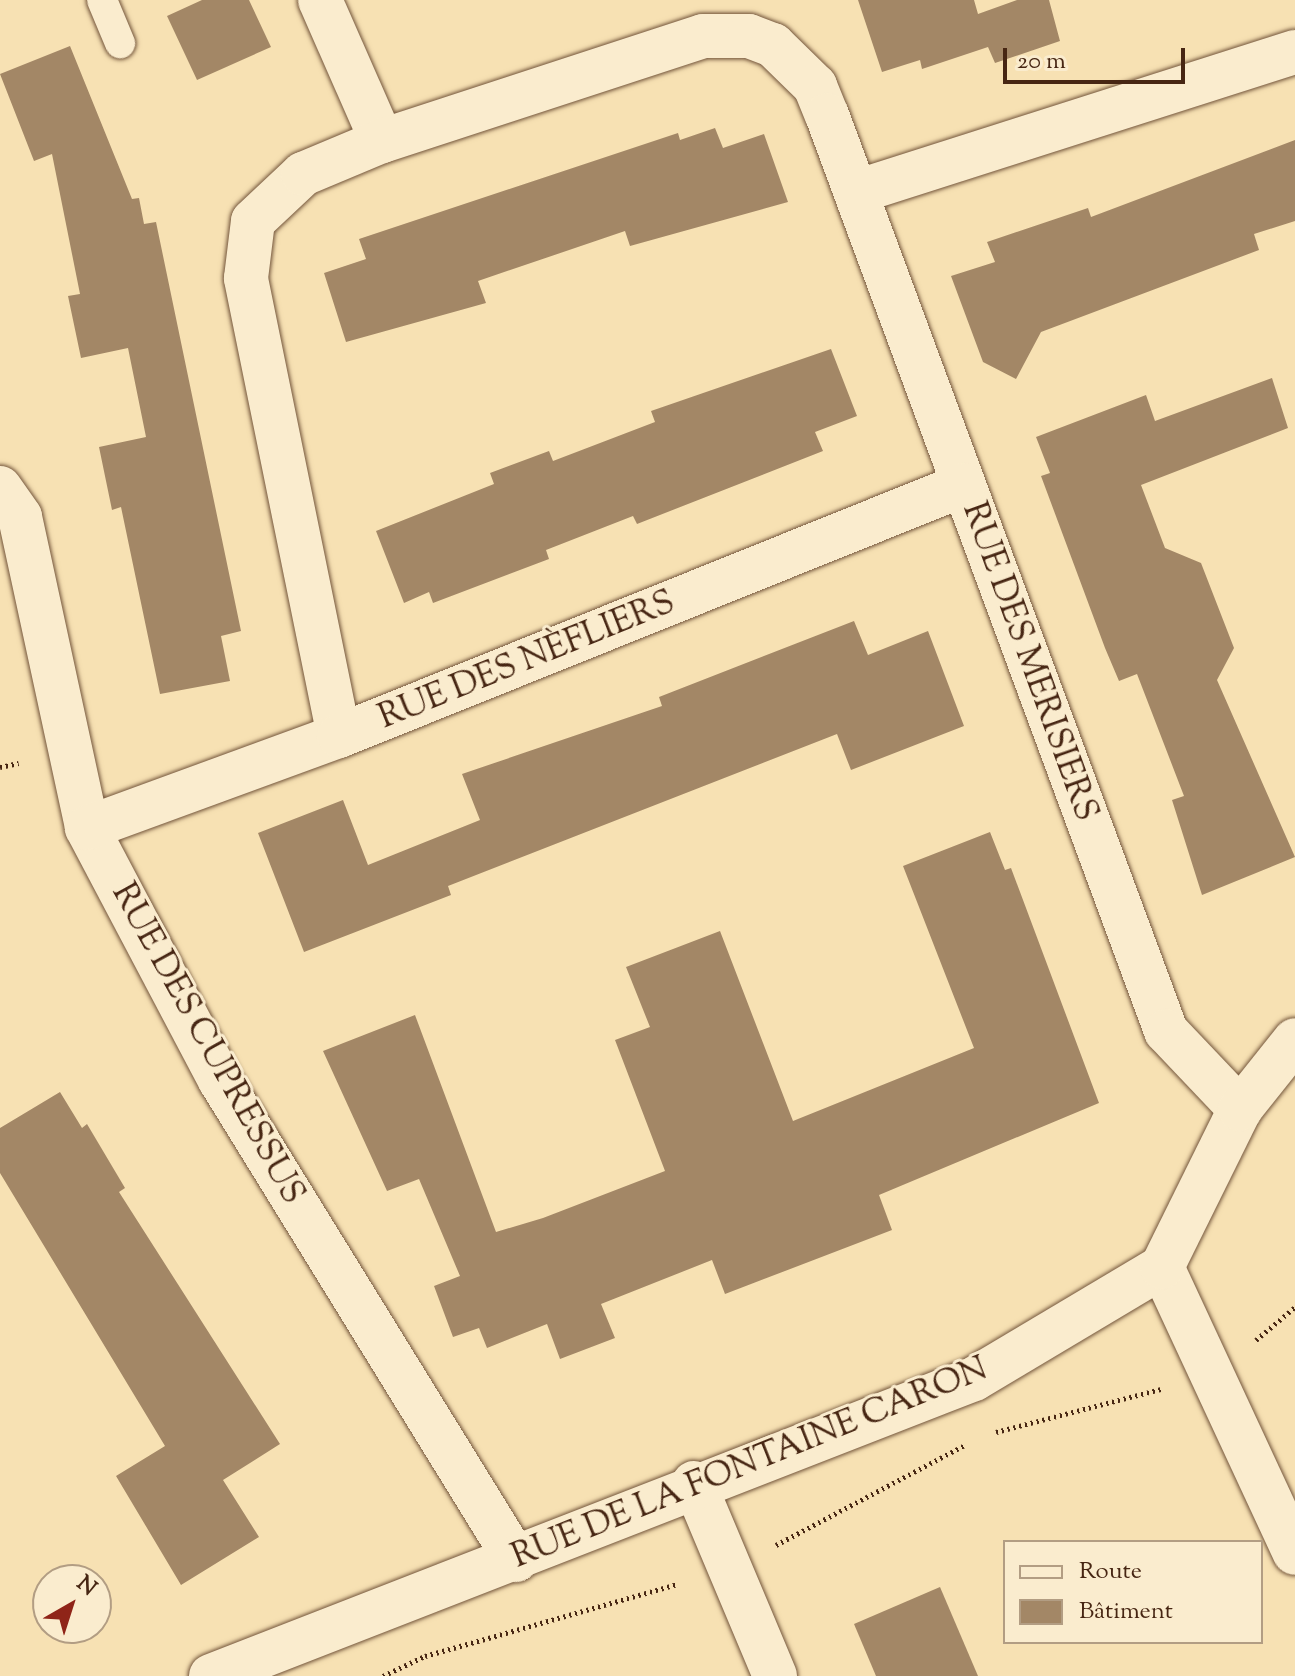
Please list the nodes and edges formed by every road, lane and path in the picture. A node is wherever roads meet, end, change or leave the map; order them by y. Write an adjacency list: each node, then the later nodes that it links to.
1 (102, 0): 3 (lane)
2 (320, 0): 5 (street)
3 (120, 43)
4 (1295, 52): 6 (street)
5 (382, 141): 6 (street, RUE DES MERISIERS); 9 (street, RUE DES MERISIERS)
6 (856, 192): 7 (street, RUE DES MERISIERS)
7 (963, 485): 9 (street, RUE DES NÈFLIERS); 12 (street, RUE DES MERISIERS)
8 (0, 488): 10 (street, RUE DES CUPRESSUS)
9 (339, 736): 10 (street, RUE DES NÈFLIERS)
10 (87, 828): 17 (street, RUE DES CUPRESSUS)
11 (1295, 1040): 12 (street)
12 (1240, 1109): 13 (street)
13 (1162, 1267): 14 (street); 15 (street, RUE DE LA FONTAINE CARON)
14 (1218, 1374): 16 (street); 18 (path, RUE DE LA FONTAINE CARON)
15 (694, 1483): 17 (street, RUE DE LA FONTAINE CARON); 18 (street)
16 (1295, 1553)
17 (516, 1560): 19 (street, RUE DE LA FONTAINE CARON)
18 (730, 1569): 20 (path, RUE DE LA FONTAINE CARON); 21 (street)
19 (211, 1676)
20 (383, 1676)
21 (775, 1676)

